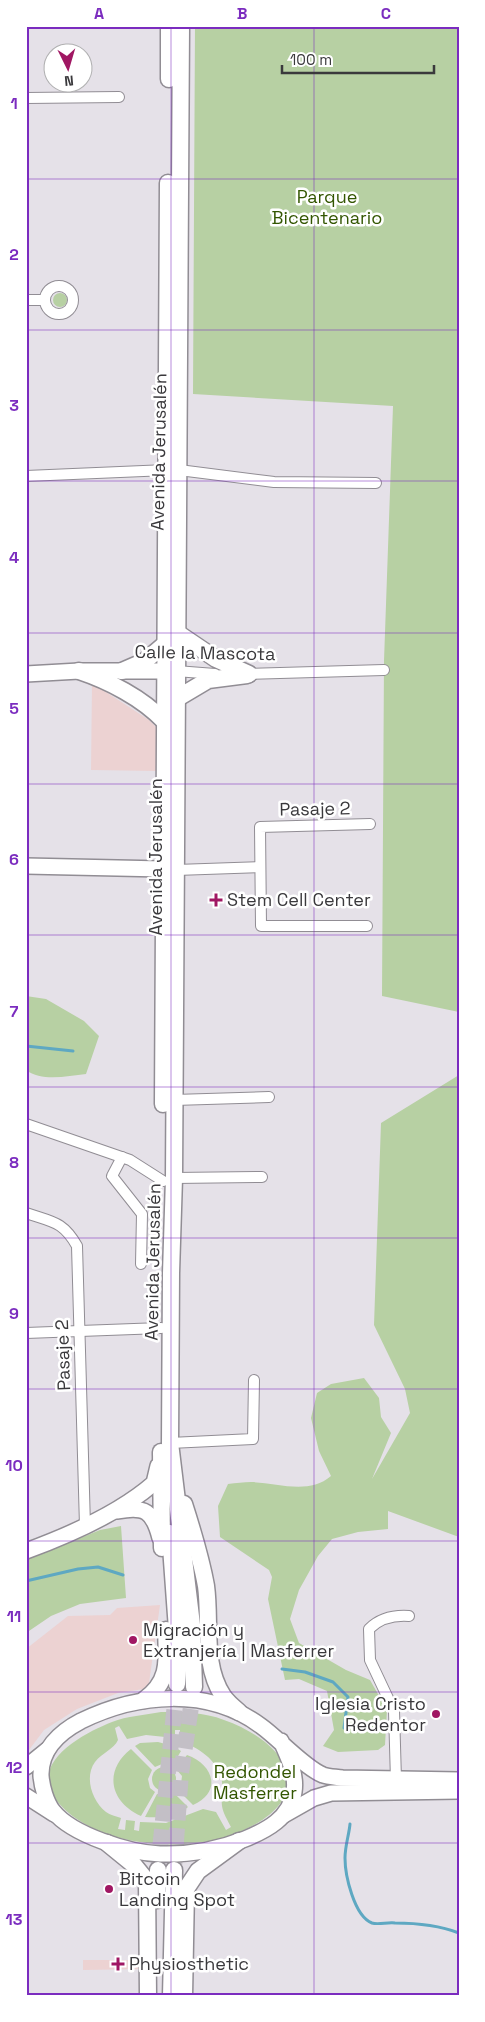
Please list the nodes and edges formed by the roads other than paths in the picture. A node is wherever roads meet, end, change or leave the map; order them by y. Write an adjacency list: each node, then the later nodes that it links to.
1 (169, 26): 7 (main road, Avenida Jerusalén)
2 (181, 26): 7 (main road, Avenida Jerusalén)
3 (119, 96): 4 (street)
4 (26, 98)
5 (26, 300): 6 (street)
6 (45, 300)
7 (173, 470): 8 (street); 9 (street); 10 (main road, Avenida Jerusalén); 11 (main road, Avenida Jerusalén)
8 (26, 476)
9 (376, 483)
10 (176, 632): 12 (main road, Avenida Jerusalén); 17 (main road)
11 (164, 644): 12 (main road, Avenida Jerusalén); 15 (main road)
12 (171, 670): 15 (main road, Calle la Mascota); 17 (street, Calle la Mascota); 18 (main road, Avenida Jerusalén); 19 (main road, Avenida Jerusalén)
13 (384, 670): 17 (street, Calle la Mascota)
14 (78, 671): 15 (main road, Calle la Mascota); 16 (main road, Calle la Mascota); 19 (main road)
15 (122, 671)
16 (26, 674)
17 (249, 674): 18 (main road)
18 (176, 699): 23 (main road, Avenida Jerusalén)
19 (164, 721): 23 (main road, Avenida Jerusalén)
20 (370, 824): 22 (street, Pasaje 2)
21 (26, 866): 23 (main road)
22 (260, 867): 23 (street); 24 (street)
23 (170, 869): 26 (main road, Avenida Jerusalén); 30 (main road, Avenida Jerusalén)
24 (366, 926)
25 (269, 1097): 26 (street)
26 (174, 1100): 30 (main road, Avenida Jerusalén)
27 (26, 1124): 28 (street)
28 (122, 1157): 30 (street); 32 (street)
29 (262, 1177): 30 (street)
30 (169, 1180): 33 (main road, Avenida Jerusalén); 37 (main road, Avenida Jerusalén)
31 (26, 1213): 34 (street, Pasaje 2)
32 (141, 1264)
33 (161, 1328): 34 (street); 37 (main road, Avenida Jerusalén)
34 (79, 1331): 35 (street); 40 (street, Pasaje 2)
35 (26, 1333)
36 (254, 1380): 37 (street)
37 (165, 1445): 38 (main road, Avenida Jerusalén); 39 (main road); 41 (main road); 44 (main road, Avenida Jerusalén)
38 (172, 1464): 45 (main road, Avenida Jerusalén); 47 (main road)
39 (109, 1512): 40 (main road); 41 (main road)
40 (85, 1526): 42 (main road)
41 (162, 1543): 46 (main road)
42 (26, 1551)
43 (409, 1616): 51 (street)
44 (177, 1684)
45 (194, 1687)
46 (144, 1700): 47 (main road); 49 (main road)
47 (238, 1712): 48 (main road)
48 (281, 1741): 51 (main road); 56 (main road)
49 (47, 1750): 50 (main road); 55 (main road)
50 (26, 1766)
51 (396, 1780): 52 (main road)
52 (459, 1780)
53 (459, 1791): 56 (main road)
54 (26, 1796): 55 (main road)
55 (56, 1815): 58 (main road)
56 (283, 1815): 57 (main road)
57 (239, 1841): 58 (main road); 62 (main road)
58 (107, 1843): 59 (main road)
59 (148, 1996)
60 (156, 1996): 61 (main road)
61 (171, 1996)
62 (184, 1996)

